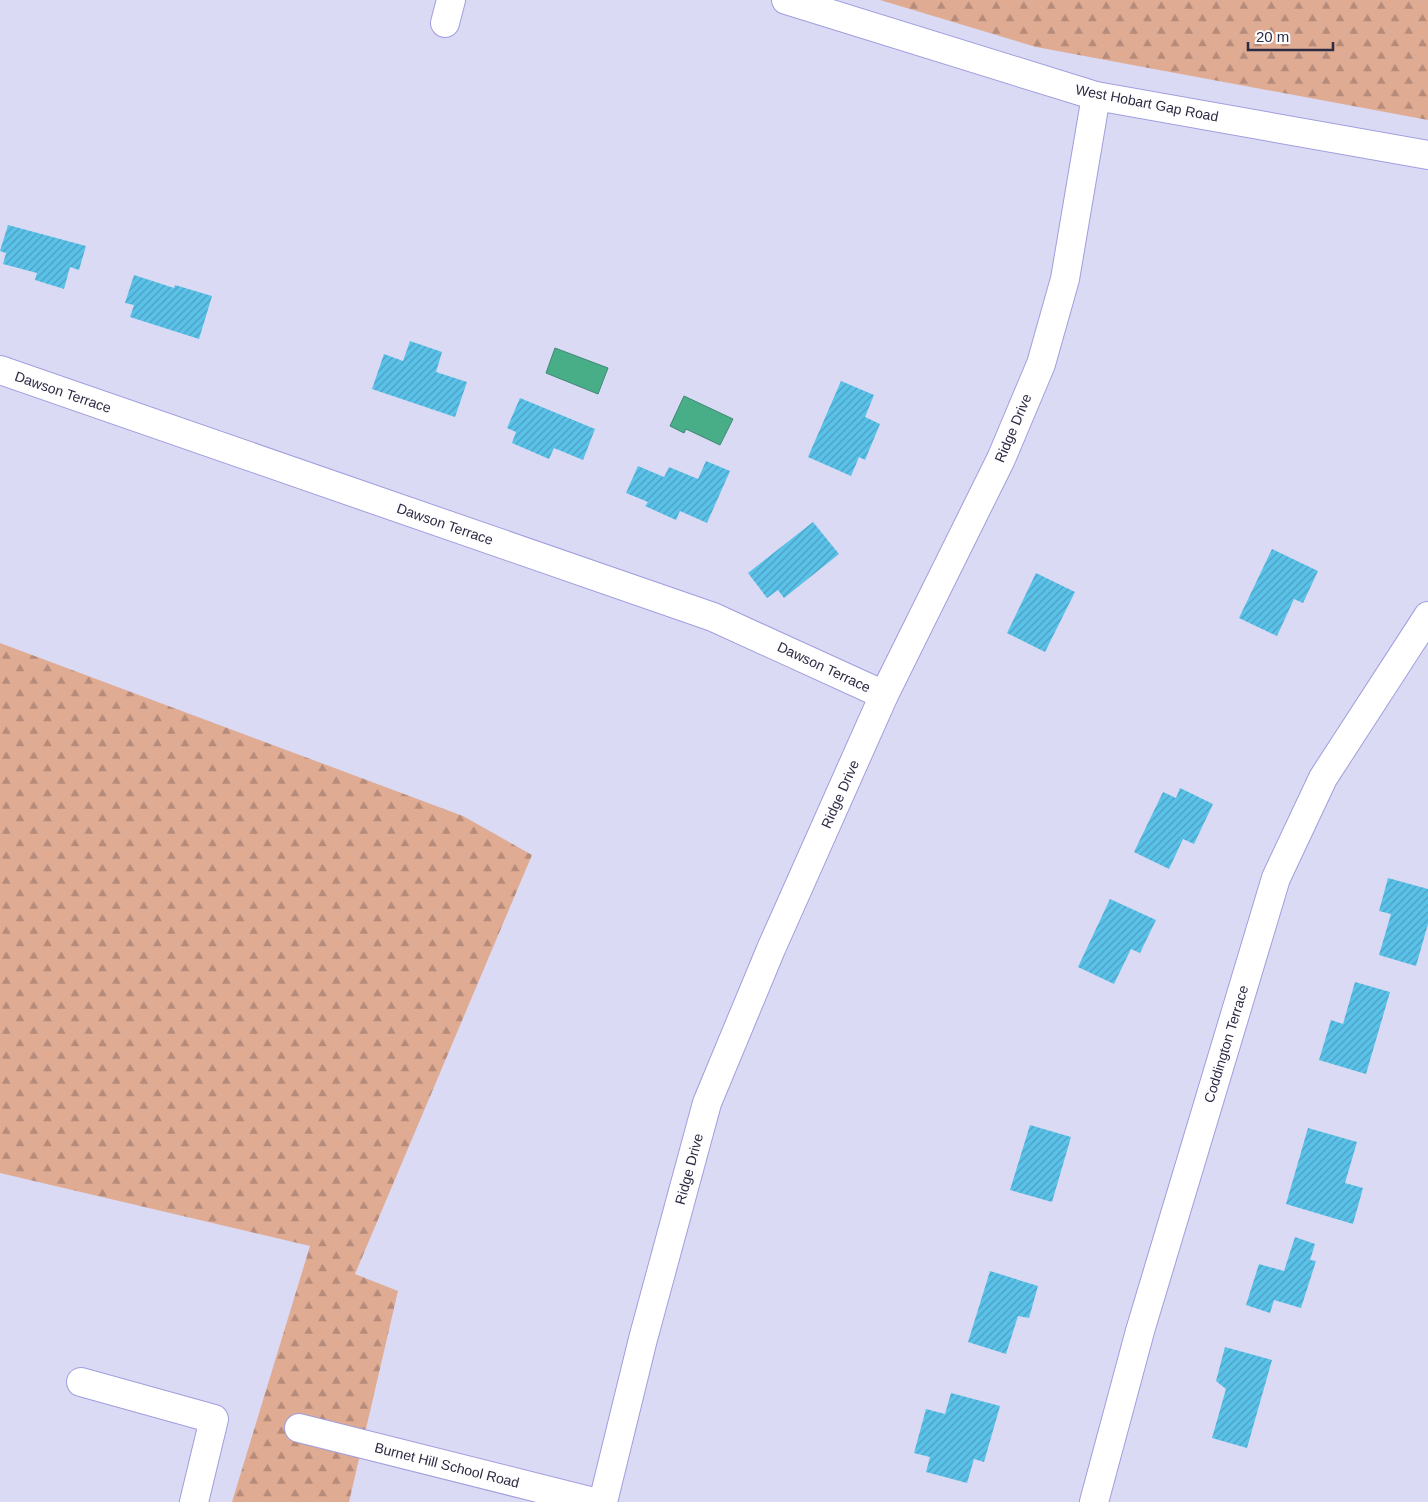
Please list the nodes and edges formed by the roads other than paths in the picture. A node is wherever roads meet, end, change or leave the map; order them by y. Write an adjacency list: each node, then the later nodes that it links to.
1 (786, 0): 2 (street, West Hobart Gap Road)
2 (1096, 96): 3 (street, West Hobart Gap Road); 6 (street, Ridge Drive)
3 (1428, 155)
4 (0, 370): 6 (street, Dawson Terrace)
5 (1428, 616): 12 (street, Coddington Terrace)
6 (884, 695): 11 (street, Ridge Drive)
7 (81, 1382): 9 (street)
8 (299, 1428): 10 (street, Burnet Hill School Road)
9 (194, 1502)
10 (594, 1502)
11 (603, 1502)
12 (1094, 1502)

